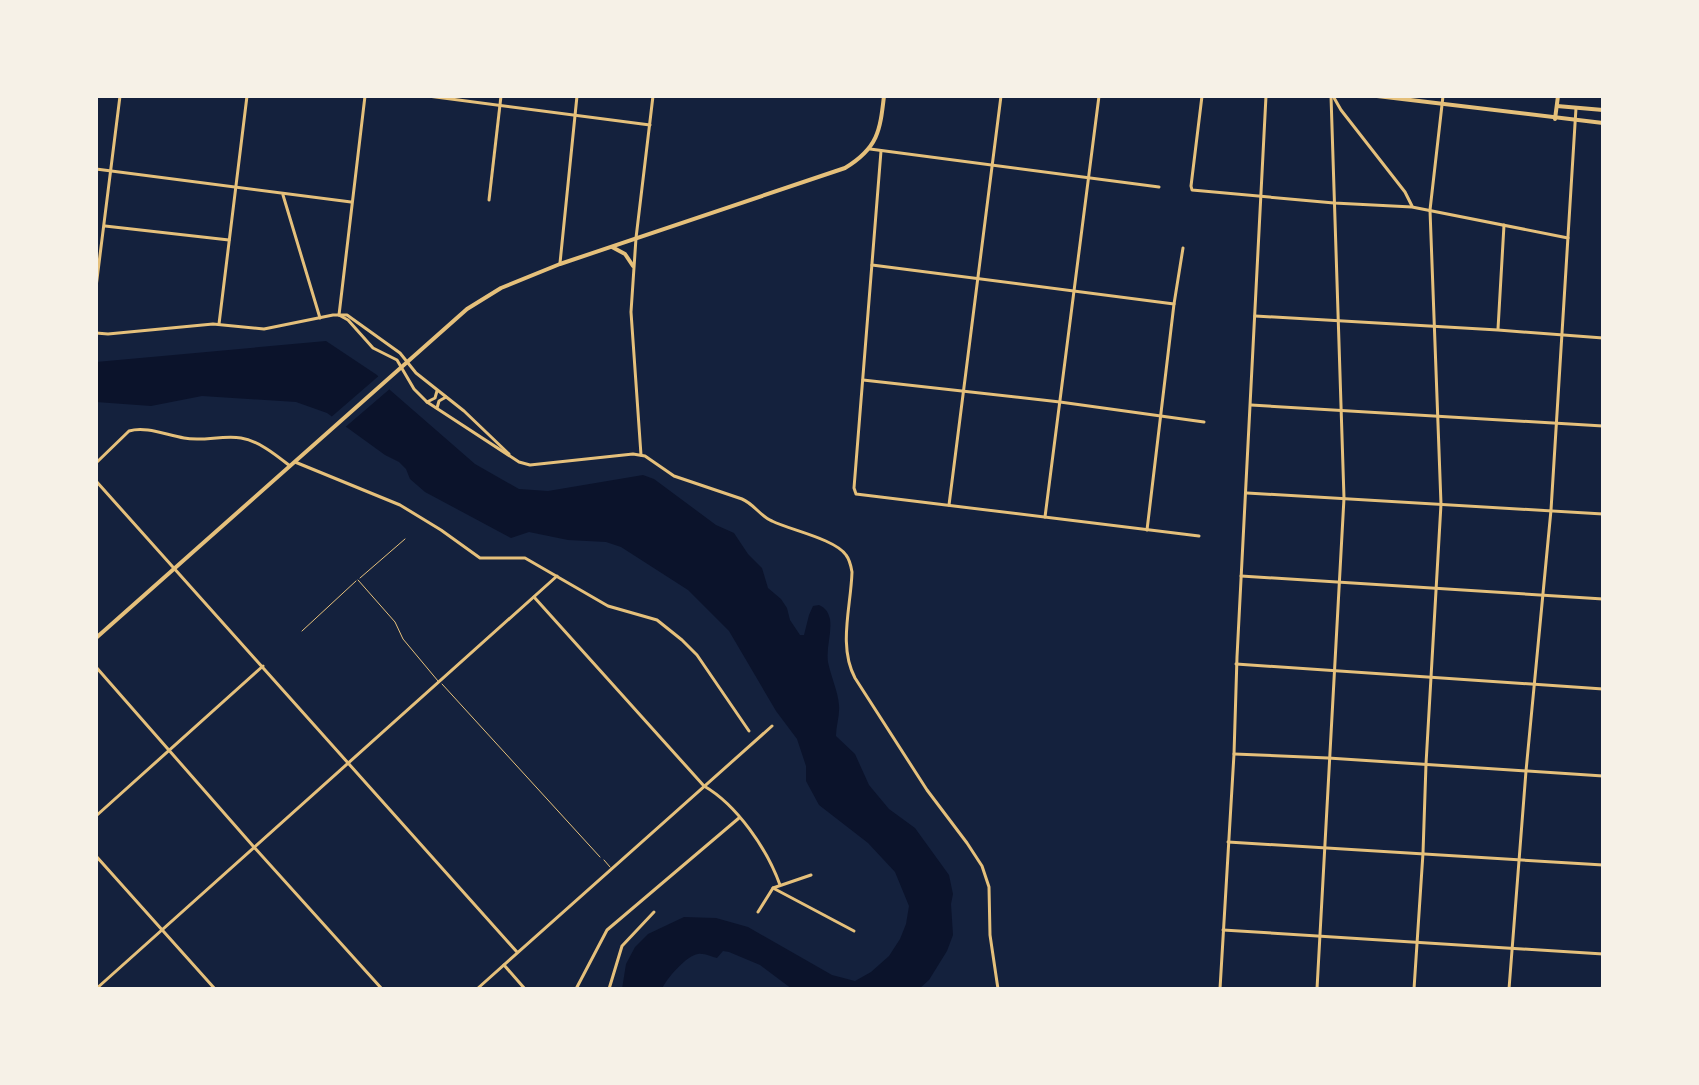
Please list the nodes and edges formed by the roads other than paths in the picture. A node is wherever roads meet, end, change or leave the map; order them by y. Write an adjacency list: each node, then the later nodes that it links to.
1 (120, 96): 31 (street)
2 (247, 96): 33 (street)
3 (365, 96): 38 (street)
4 (428, 96): 18 (street)
5 (501, 96): 18 (street)
6 (577, 96): 22 (street)
7 (653, 96): 26 (street)
8 (884, 96): 27 (main road)
9 (1001, 96): 29 (street)
10 (1099, 96): 32 (street)
11 (1202, 96): 36 (street)
12 (1266, 96): 36 (street)
13 (1332, 96): 39 (street); 40 (street)
14 (1377, 96): 17 (main road)
15 (1443, 96): 17 (street)
16 (1558, 96): 19 (main road)
17 (1442, 104): 23 (main road); 41 (street)
18 (499, 106): 22 (street); 37 (street)
19 (1557, 106): 20 (main road); 23 (main road)
20 (1576, 108): 21 (main road); 24 (street)
21 (1603, 110)
22 (575, 116): 26 (street); 49 (street)
23 (1555, 119): 24 (main road)
24 (1575, 121): 25 (main road); 45 (street)
25 (1603, 123)
26 (650, 125): 44 (street)
27 (870, 149): 28 (street); 44 (main road)
28 (881, 151): 29 (street); 50 (street)
29 (992, 165): 32 (street); 52 (street)
30 (96, 169): 31 (street)
31 (111, 171): 33 (street); 42 (street)
32 (1089, 178): 34 (street); 54 (street)
33 (235, 187): 35 (street); 46 (street)
34 (1159, 187)
35 (283, 193): 38 (street); 58 (street)
36 (1261, 197): 39 (street); 57 (street)
37 (489, 200)
38 (351, 202): 56 (street)
39 (1334, 203): 40 (street); 59 (street)
40 (1412, 207): 41 (street)
41 (1430, 210): 43 (street); 61 (street)
42 (104, 225): 46 (street); 53 (street)
43 (1504, 225): 45 (street); 62 (street)
44 (636, 238): 47 (main road); 51 (street)
45 (1568, 238): 64 (street)
46 (229, 240): 60 (street)
47 (610, 247): 49 (main road); 51 (main road)
48 (1183, 248): 55 (street)
49 (560, 264): 68 (main road)
50 (871, 265): 52 (street); 70 (street)
51 (633, 266): 84 (street)
52 (978, 278): 54 (street); 72 (street)
53 (96, 287)
54 (1074, 290): 55 (street); 75 (street)
55 (1174, 304): 80 (street)
56 (339, 315): 58 (street); 65 (street); 67 (street)
57 (1255, 316): 59 (street); 76 (street)
58 (320, 318): 60 (street)
59 (1339, 321): 61 (street); 78 (street)
60 (219, 324): 63 (street)
61 (1435, 326): 62 (street); 79 (street)
62 (1498, 330): 64 (street)
63 (96, 333)
64 (1561, 336): 66 (street); 82 (street)
65 (378, 338): 67 (street); 68 (street)
66 (1603, 338)
67 (371, 346): 69 (street)
68 (407, 362): 69 (main road); 71 (street)
69 (402, 366): 74 (street); 87 (main road)
70 (863, 380): 72 (street); 92 (street)
71 (437, 390): 73 (street); 74 (street)
72 (964, 391): 75 (street); 92 (street)
73 (446, 397): 77 (street); 85 (street)
74 (427, 402): 77 (street)
75 (1060, 402): 80 (street); 95 (street)
76 (1251, 405): 78 (street); 89 (street)
77 (437, 409): 85 (street)
78 (1340, 409): 79 (street); 90 (street)
79 (1438, 415): 82 (street); 91 (street)
80 (1161, 416): 81 (street); 96 (street)
81 (1204, 422)
82 (1556, 422): 83 (street); 93 (street)
83 (1603, 426)
84 (641, 455): 85 (street); 162 (street)
85 (515, 460)
86 (96, 463): 87 (street)
87 (293, 464): 99 (main road); 100 (street)
88 (96, 481): 99 (street)
89 (1247, 493): 90 (street); 101 (street)
90 (1344, 498): 91 (street); 103 (street)
91 (1441, 504): 93 (street); 104 (street)
92 (949, 505): 95 (street)
93 (1551, 510): 94 (street); 105 (street)
94 (1603, 514)
95 (1045, 517): 96 (street)
96 (1147, 530): 97 (street)
97 (1199, 536)
98 (405, 539): 102 (lane)
99 (174, 568): 109 (main road); 111 (street)
100 (557, 576): 106 (street); 119 (street)
101 (1241, 576): 103 (street); 110 (street)
102 (358, 580): 108 (lane); 115 (lane)
103 (1339, 583): 104 (street); 113 (street)
104 (1436, 589): 105 (street); 114 (street)
105 (1543, 595): 107 (street); 116 (street)
106 (534, 597): 115 (street); 127 (street)
107 (1603, 599)
108 (302, 631)
109 (96, 638)
110 (1236, 664): 113 (street); 121 (street)
111 (263, 666): 120 (street); 123 (street)
112 (96, 667): 120 (street)
113 (1334, 670): 114 (street); 122 (street)
114 (1432, 676): 116 (street); 124 (street)
115 (439, 681): 123 (street); 135 (lane)
116 (1534, 683): 117 (street); 125 (street)
117 (1603, 689)
118 (772, 726): 127 (street)
119 (749, 731)
120 (169, 751): 128 (street); 131 (street)
121 (1234, 754): 122 (street); 130 (street)
122 (1328, 758): 124 (street); 132 (street)
123 (347, 763): 131 (street); 151 (street)
124 (1426, 764): 125 (street); 133 (street)
125 (1526, 771): 126 (street); 136 (street)
126 (1603, 776)
127 (704, 786): 129 (street); 139 (street)
128 (96, 816)
129 (739, 818): 141 (street); 160 (street)
130 (1228, 842): 132 (street); 146 (street)
131 (253, 846): 145 (street); 157 (street)
132 (1324, 848): 133 (street); 148 (street)
133 (1423, 853): 136 (street); 149 (street)
134 (96, 856): 145 (street)
135 (600, 857)
136 (1520, 859): 138 (street); 150 (street)
137 (604, 860): 139 (lane)
138 (1603, 865)
139 (611, 868): 151 (street)
140 (811, 875): 141 (street)
141 (780, 885): 142 (street)
142 (773, 888): 144 (street); 147 (street)
143 (654, 912): 161 (street)
144 (758, 912)
145 (162, 929): 155 (street); 156 (street)
146 (1223, 930): 148 (street); 163 (street)
147 (854, 931)
148 (1319, 935): 149 (street); 164 (street)
149 (1417, 943): 150 (street); 165 (street)
150 (1512, 948): 152 (street); 166 (street)
151 (517, 952): 153 (street)
152 (1603, 954)
153 (504, 965): 158 (street); 159 (street)
154 (1603, 983): 167 (street)
155 (96, 989)
156 (215, 989)
157 (382, 989)
158 (477, 989)
159 (525, 989)
160 (576, 989)
161 (609, 989)
162 (998, 989)
163 (1220, 989)
164 (1317, 989)
165 (1414, 989)
166 (1509, 989)
167 (1602, 989)

